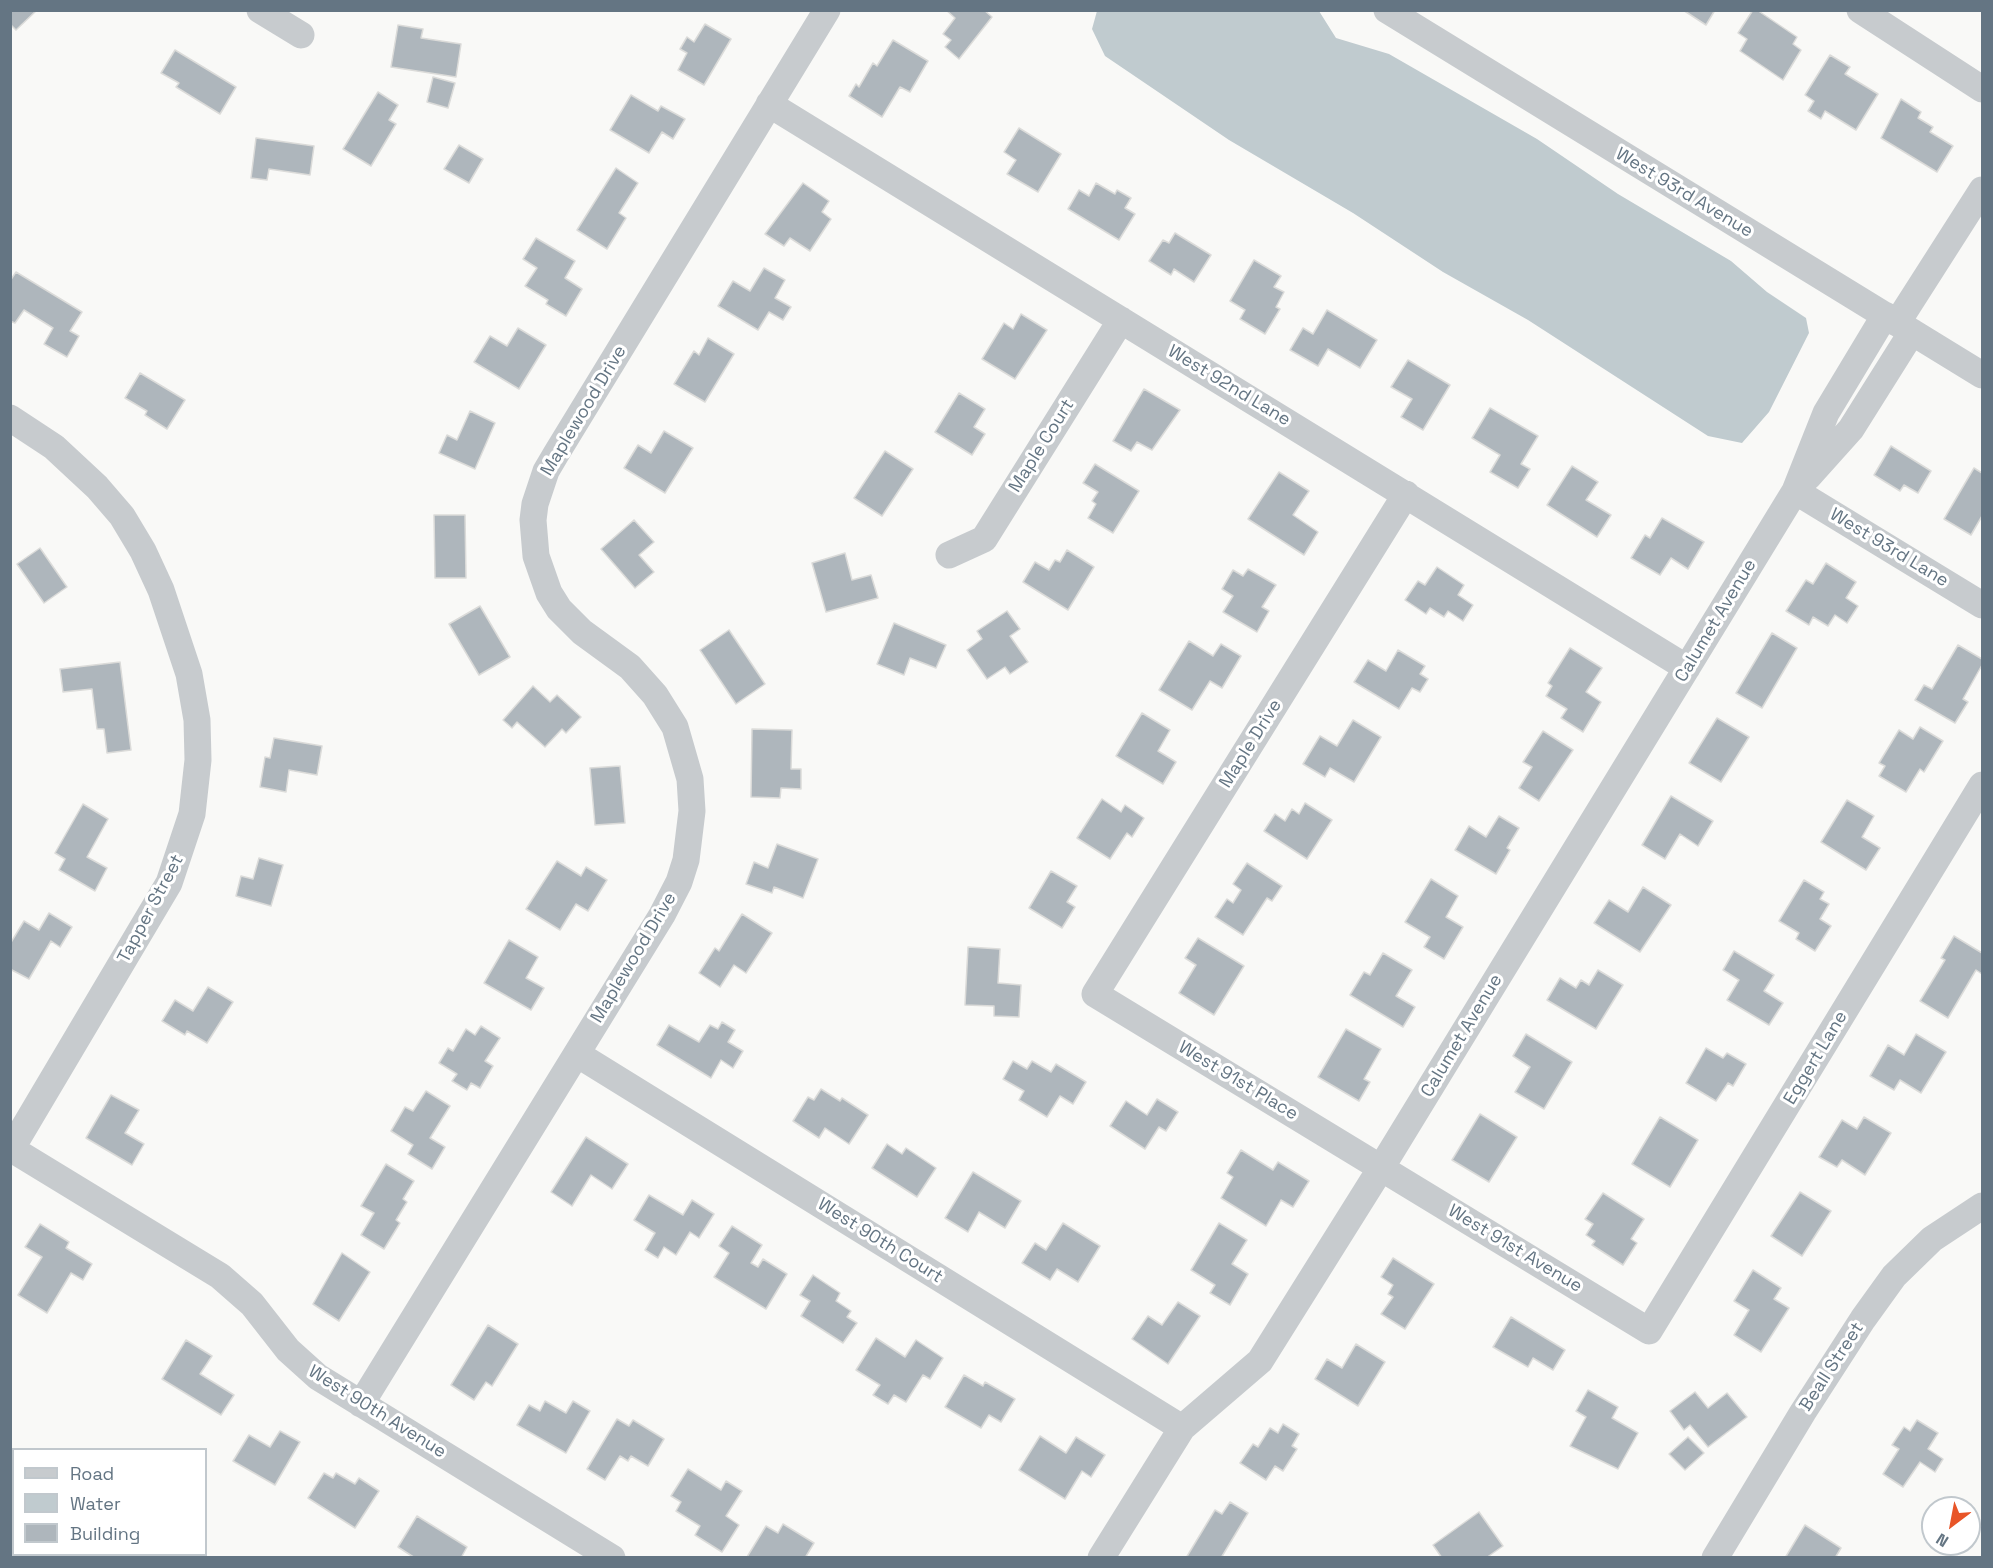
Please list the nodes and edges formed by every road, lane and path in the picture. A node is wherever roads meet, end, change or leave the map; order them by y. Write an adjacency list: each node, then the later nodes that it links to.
1 (260, 10): 5 (street)
2 (827, 10): 7 (street, Maplewood Drive)
3 (1387, 10): 10 (street, West 93rd Avenue)
4 (1860, 10): 6 (street)
5 (301, 35)
6 (1983, 89)
7 (769, 104): 9 (street, West 92nd Lane); 20 (street, Maplewood Drive)
8 (1983, 190): 10 (street, Calumet Avenue)
9 (1121, 320): 14 (street, West 92nd Lane); 15 (street, Maple Court)
10 (1898, 323): 11 (street, West 93rd Avenue); 13 (street, Calumet Avenue)
11 (1983, 375)
12 (10, 418): 21 (street, Tapper Street)
13 (1795, 491): 16 (street, West 93rd Lane); 17 (street, Calumet Avenue)
14 (1406, 494): 17 (street, West 92nd Lane); 19 (street, Maple Drive)
15 (949, 555)
16 (1983, 605)
17 (1687, 668): 22 (street, Calumet Avenue)
18 (1983, 785): 24 (street, Eggert Lane)
19 (1095, 994): 22 (street, West 91st Place)
20 (577, 1054): 25 (street, Maplewood Drive); 26 (street, West 90th Court)
21 (11, 1149): 25 (street, West 90th Avenue)
22 (1381, 1168): 24 (street, West 91st Avenue); 26 (street, Calumet Avenue)
23 (1983, 1206): 29 (street, Beall Street)
24 (1649, 1331)
25 (361, 1404): 27 (street, West 90th Avenue)
26 (1182, 1428): 28 (street, Calumet Avenue)
27 (612, 1557)
28 (1101, 1557)
29 (1715, 1557)

